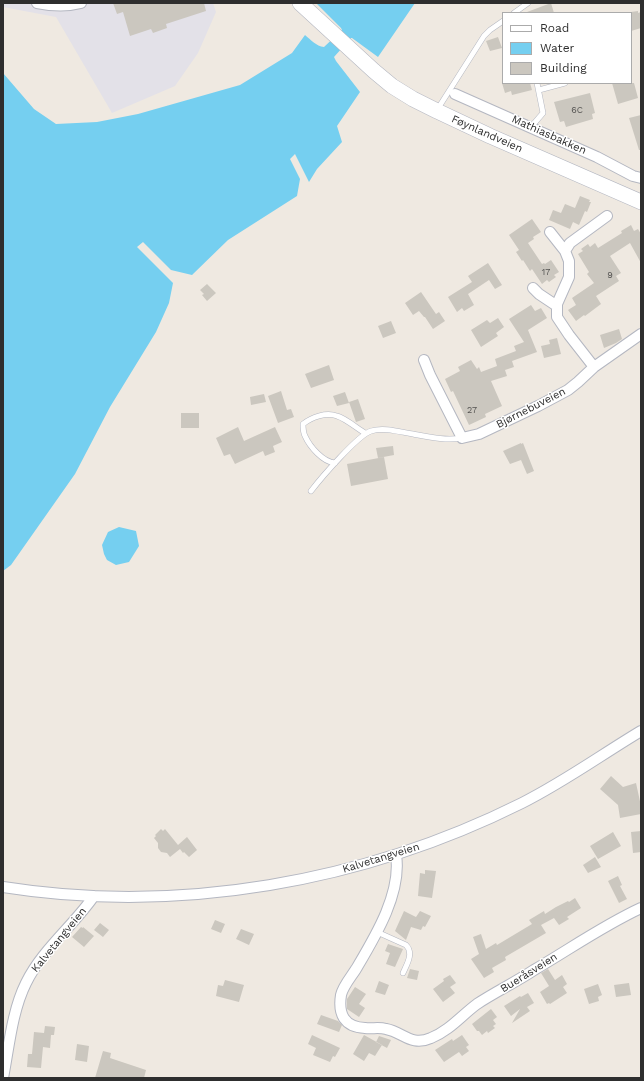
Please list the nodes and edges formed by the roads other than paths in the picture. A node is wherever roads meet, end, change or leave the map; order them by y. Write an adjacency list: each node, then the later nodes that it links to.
1 (38, 3): 2 (street)
2 (81, 3)
3 (300, 3): 11 (main road, Føynlandveien)
4 (528, 3): 5 (lane)
5 (515, 12)
6 (502, 22): 11 (lane)
7 (537, 84): 9 (lane)
8 (560, 84): 9 (lane)
9 (539, 90): 12 (lane)
10 (455, 94): 12 (street, Mathiasbakken)
11 (437, 111): 14 (main road, Føynlandveien)
12 (531, 127): 13 (street, Mathiasbakken)
13 (641, 178)
14 (641, 202)
15 (607, 216): 17 (street)
16 (550, 232): 17 (street)
17 (565, 251): 19 (street)
18 (533, 288): 19 (street)
19 (557, 306): 22 (street)
20 (641, 334): 22 (street, Bjørnebuveien)
21 (424, 360): 24 (street)
22 (594, 367): 24 (street, Bjørnebuveien)
23 (365, 433): 24 (lane, Bjørnebuveien); 25 (lane); 25 (lane)
24 (462, 438)
25 (335, 463): 26 (lane)
26 (311, 491)
27 (641, 731): 28 (street, Kalvetangveien)
28 (396, 855): 30 (street, Kalvetangveien); 32 (street)
29 (3, 887): 30 (street, Kalvetangveien)
30 (94, 896): 34 (street, Kalvetangveien)
31 (641, 908): 32 (street, Bueråsveien)
32 (377, 932): 33 (lane)
33 (403, 973)
34 (3, 1078)

